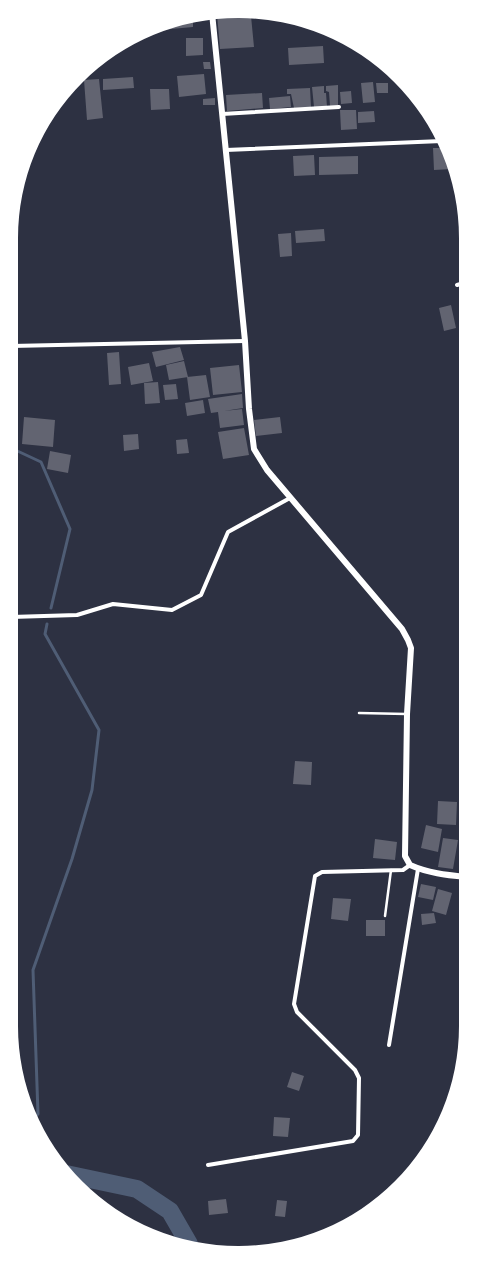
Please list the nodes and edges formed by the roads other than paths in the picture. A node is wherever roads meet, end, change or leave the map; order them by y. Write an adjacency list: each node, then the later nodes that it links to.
1 (213, 20): 3 (street)
2 (339, 107): 3 (street)
3 (222, 114): 5 (street)
4 (436, 141): 5 (street)
5 (226, 150): 6 (street)
6 (245, 341): 7 (street); 8 (street)
7 (18, 346)
8 (290, 498): 9 (street); 11 (street)
9 (18, 617)
10 (359, 713): 11 (lane)
11 (407, 714): 12 (street)
12 (410, 865): 13 (street); 14 (street)
13 (418, 869): 15 (street); 17 (street)
14 (392, 870): 16 (lane); 18 (street)
15 (459, 876)
16 (385, 916)
17 (389, 1045)
18 (208, 1164)

